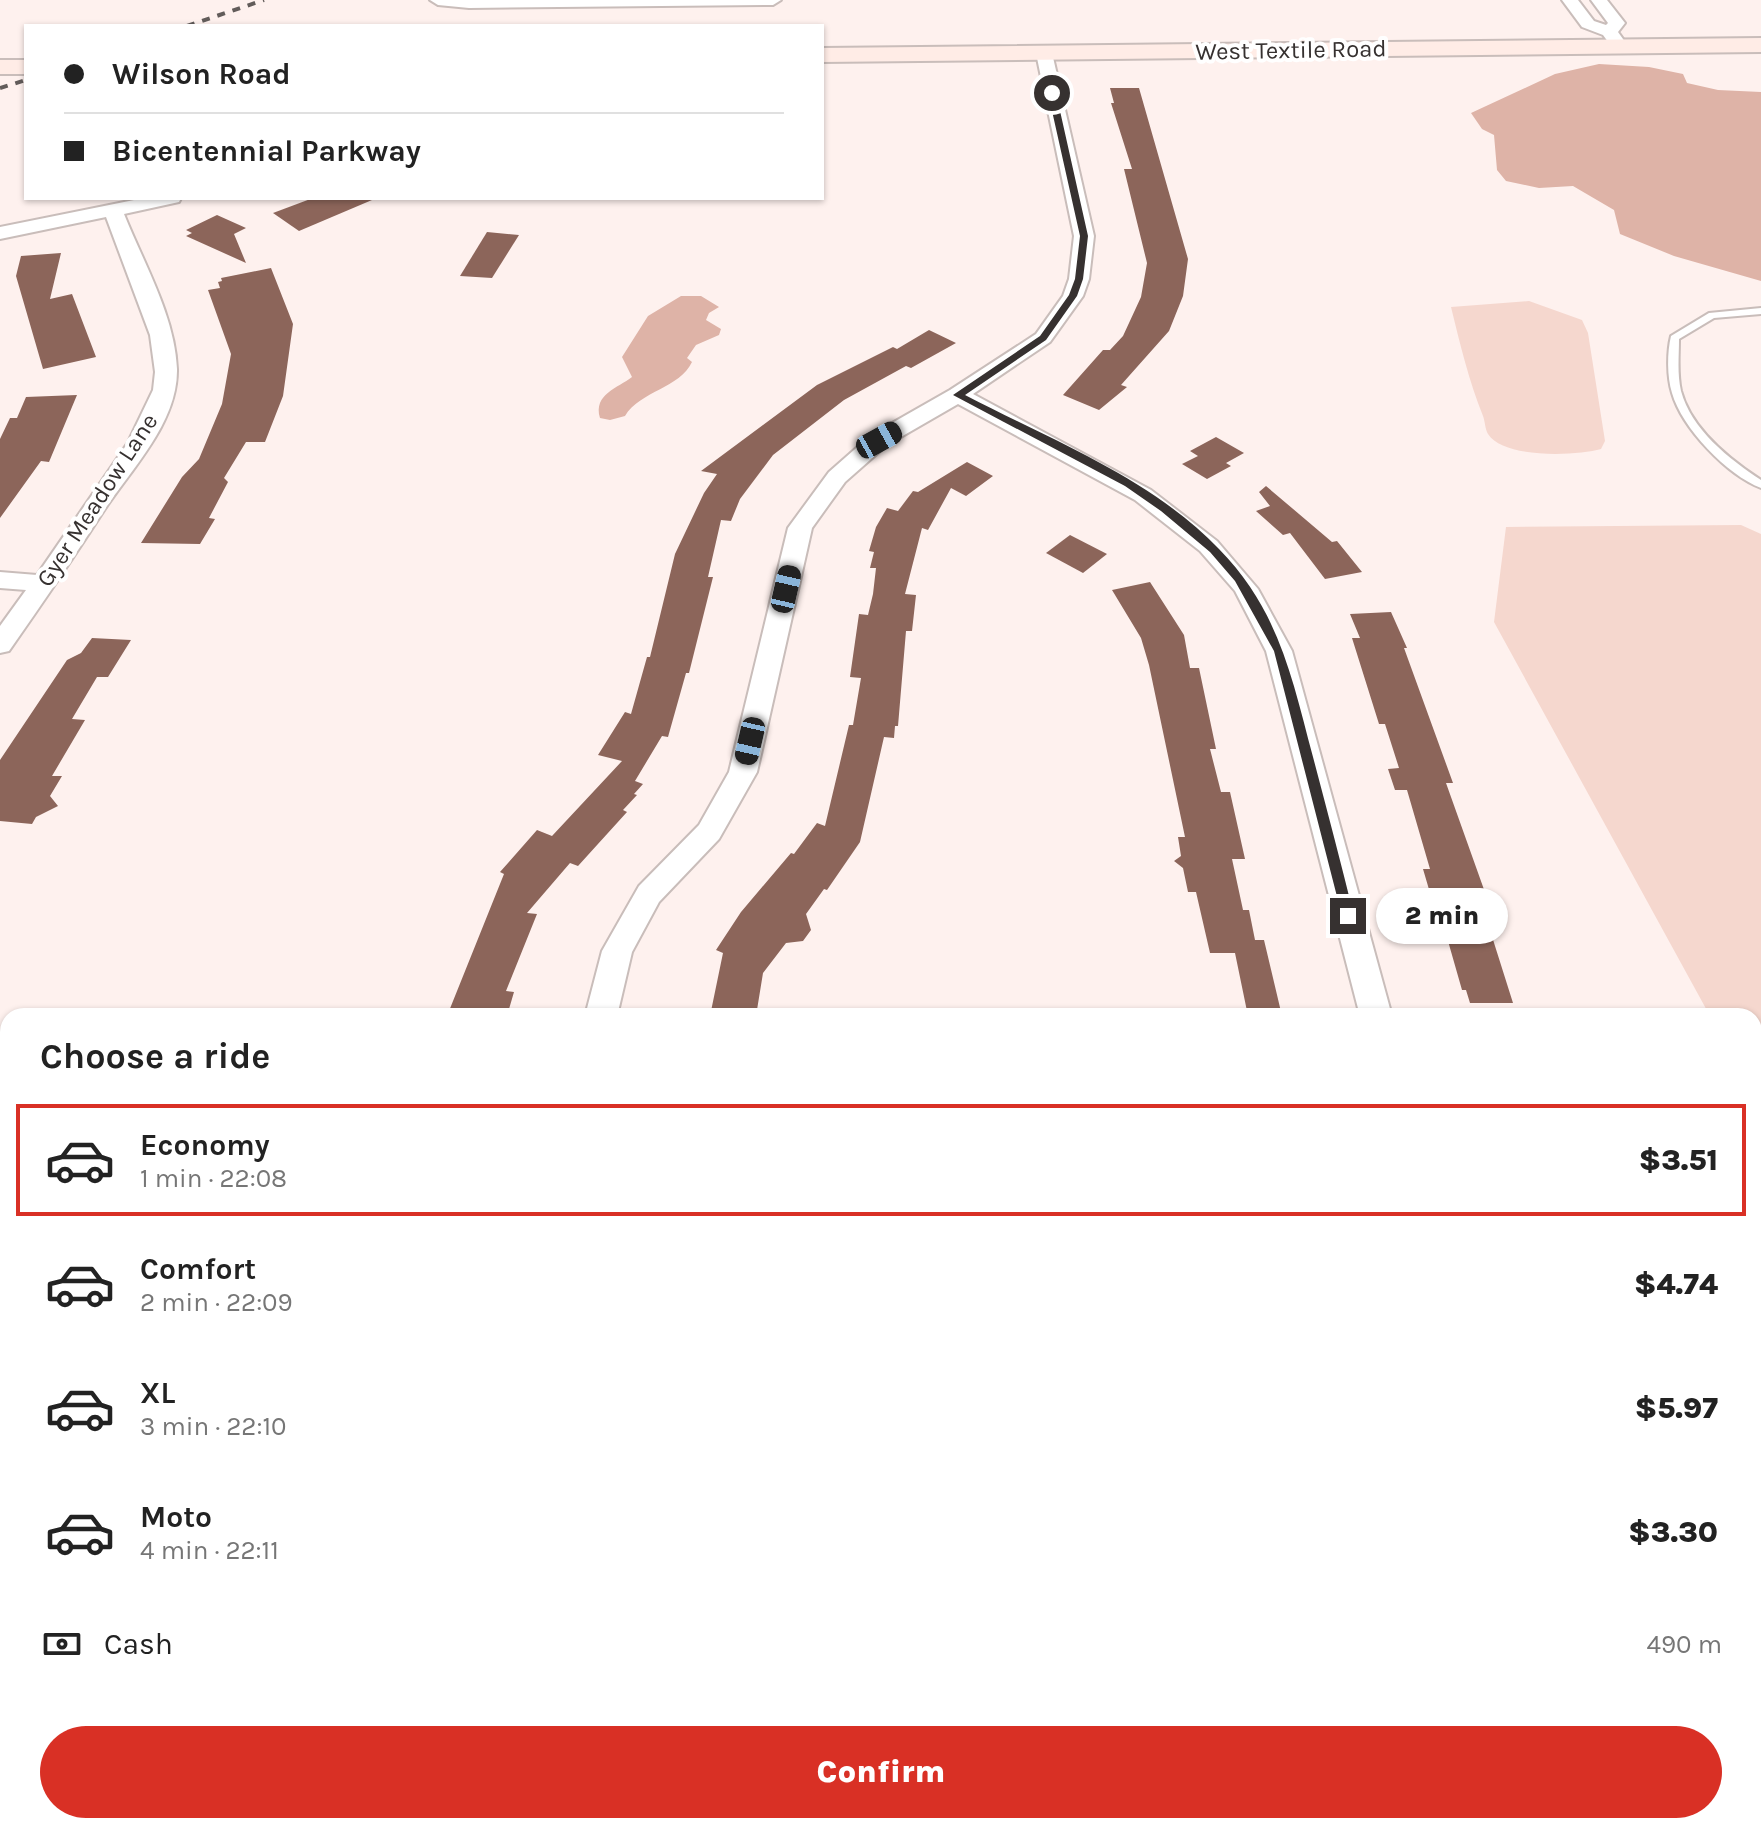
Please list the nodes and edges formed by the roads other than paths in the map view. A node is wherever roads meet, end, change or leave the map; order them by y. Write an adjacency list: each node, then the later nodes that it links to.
1 (438, 0): 2 (street)
2 (723, 0): 3 (street)
3 (773, 0)
4 (1570, 0): 6 (street)
5 (1599, 0): 6 (street)
6 (1614, 39): 7 (main road, West Textile Road); 8 (main road, West Textile Road)
7 (1761, 45)
8 (1044, 53): 9 (main road, West Textile Road); 16 (street)
9 (824, 55)
10 (0, 67): 11 (main road)
11 (24, 67)
12 (163, 200): 13 (street)
13 (113, 211): 14 (street); 21 (street, Gyer Meadow Lane)
14 (0, 233)
15 (1761, 311): 17 (lane)
16 (958, 395): 23 (street); 24 (street)
17 (1744, 474): 18 (lane); 19 (lane)
18 (1761, 474)
19 (1761, 485)
20 (0, 580): 21 (street)
21 (44, 583): 22 (street, Gyer Meadow Lane)
22 (0, 645)
23 (603, 1008)
24 (1374, 1008)

